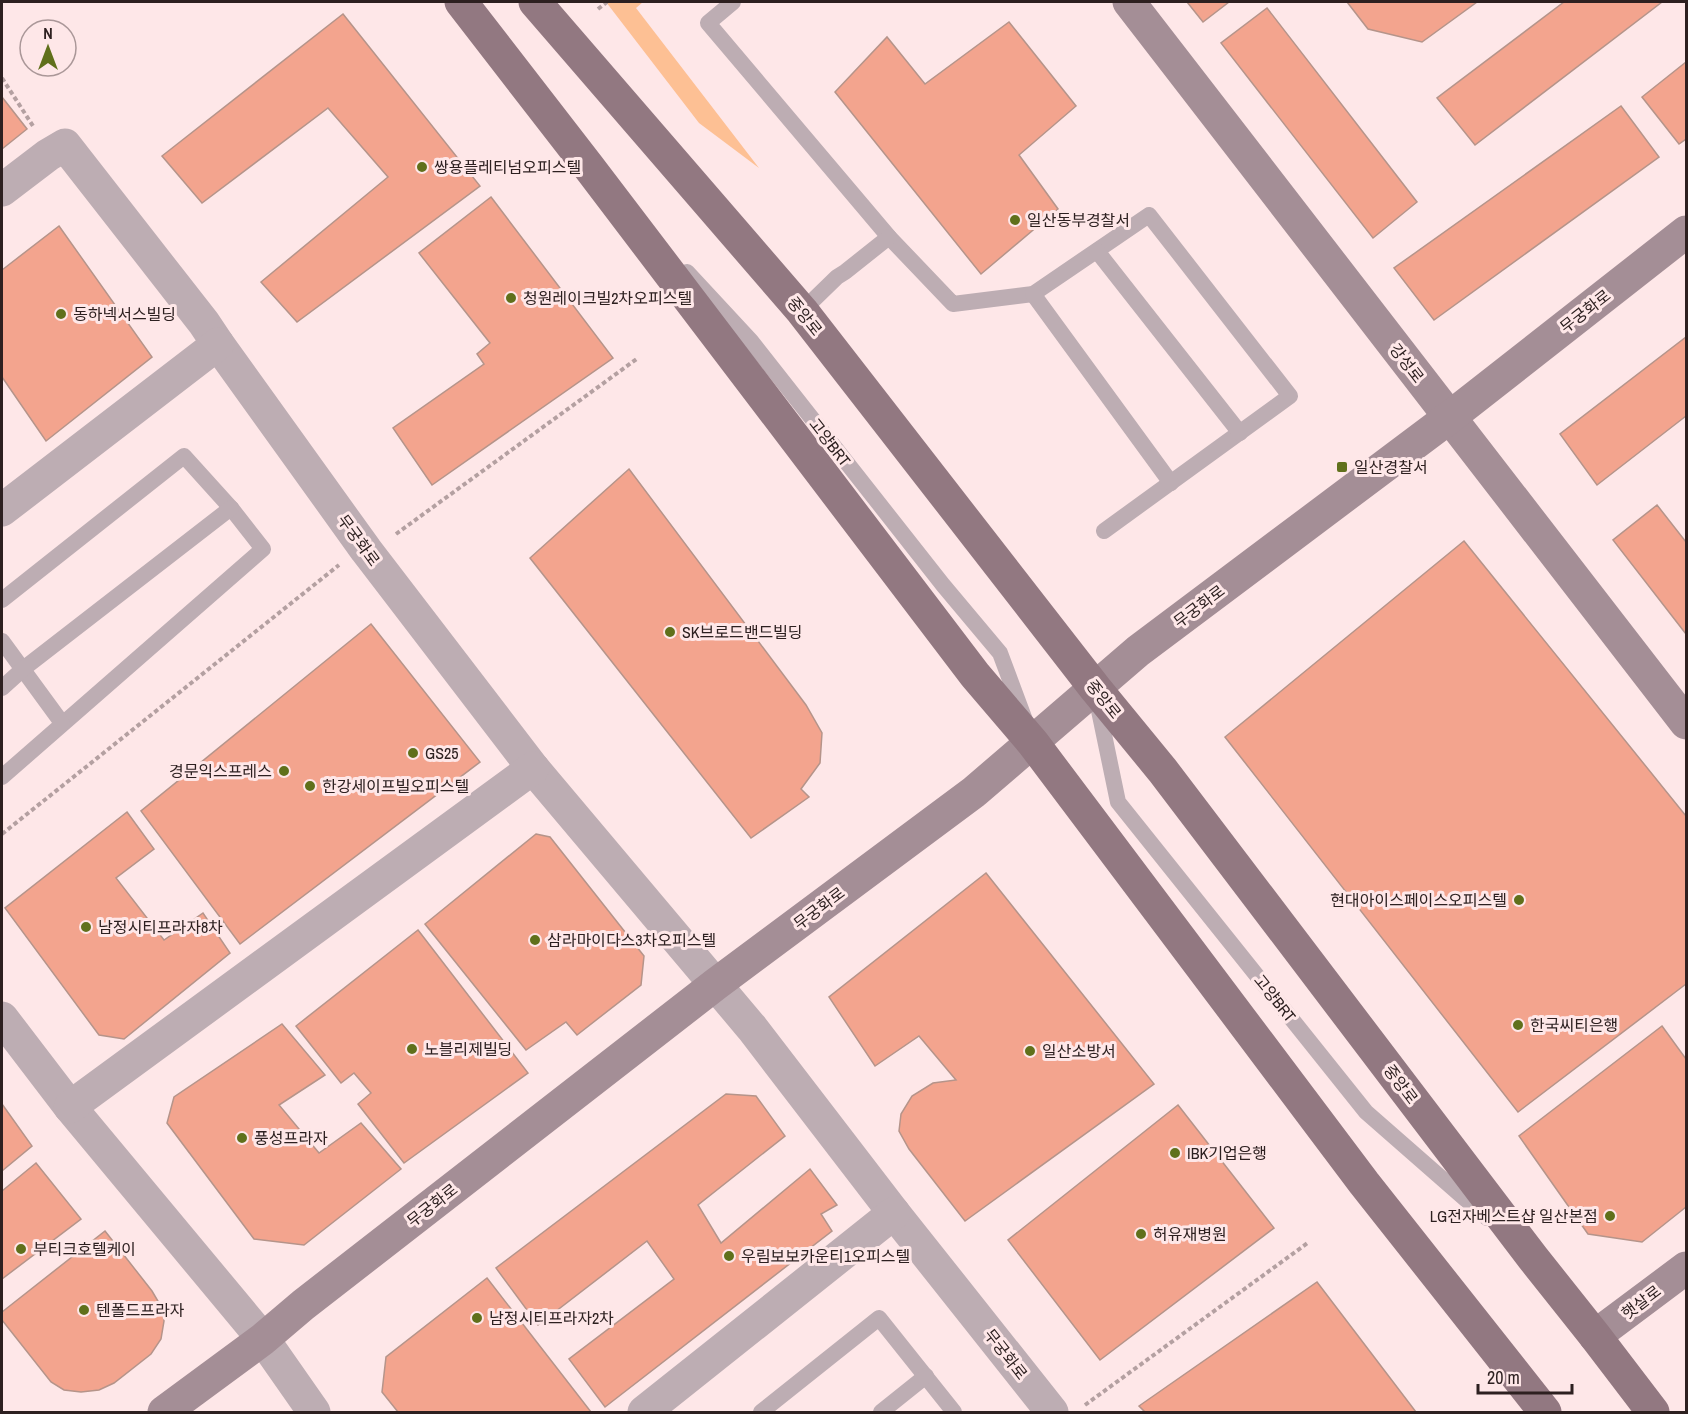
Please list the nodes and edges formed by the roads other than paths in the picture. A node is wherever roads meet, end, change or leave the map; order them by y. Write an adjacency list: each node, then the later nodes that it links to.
1 (462, 2): 25 (main road)
2 (535, 2): 10 (main road, 중앙로)
3 (733, 2): 7 (lane)
4 (1129, 2): 12 (main road, 강성로)
5 (2, 189): 11 (street, 무궁화로)
6 (1686, 232): 12 (main road, 무궁화로)
7 (890, 237): 9 (lane); 10 (lane)
8 (1096, 251): 9 (lane); 13 (lane); 13 (lane)
9 (1033, 294): 14 (lane)
10 (802, 311): 22 (main road, 중앙로)
11 (218, 344): 16 (street); 26 (street, 무궁화로)
12 (1449, 417): 22 (main road, 무궁화로); 24 (main road, 강성로)
13 (1240, 433): 14 (lane)
14 (1170, 483): 17 (lane)
15 (231, 508): 18 (lane); 20 (lane); 23 (lane)
16 (2, 510)
17 (1104, 531)
18 (2, 600)
19 (2, 641): 20 (lane)
20 (22, 669): 21 (lane); 23 (lane)
21 (2, 688)
22 (1095, 688): 25 (main road, 무궁화로); 32 (main road, 중앙로); 32 (lane, 고양BRT)
23 (62, 723): 27 (lane)
24 (1686, 723)
25 (1033, 743): 28 (main road, 무궁화로); 44 (main road)
26 (533, 768): 28 (street, 무궁화로); 30 (street)
27 (2, 777)
28 (716, 984): 31 (street, 무궁화로); 35 (main road, 무궁화로)
29 (2, 1018): 30 (street)
30 (70, 1107): 35 (street)
31 (894, 1214): 39 (street); 43 (street, 무궁화로)
32 (1533, 1258): 34 (main road, 중앙로)
33 (1686, 1268): 34 (main road, 햇살로)
34 (1595, 1336): 45 (main road, 중앙로)
35 (263, 1339): 37 (main road, 무궁화로); 38 (street)
36 (926, 1376): 40 (lane); 41 (lane); 42 (lane)
37 (164, 1413)
38 (314, 1413)
39 (644, 1413)
40 (761, 1413)
41 (881, 1413)
42 (954, 1413)
43 (1052, 1413)
44 (1545, 1413)
45 (1653, 1413)

